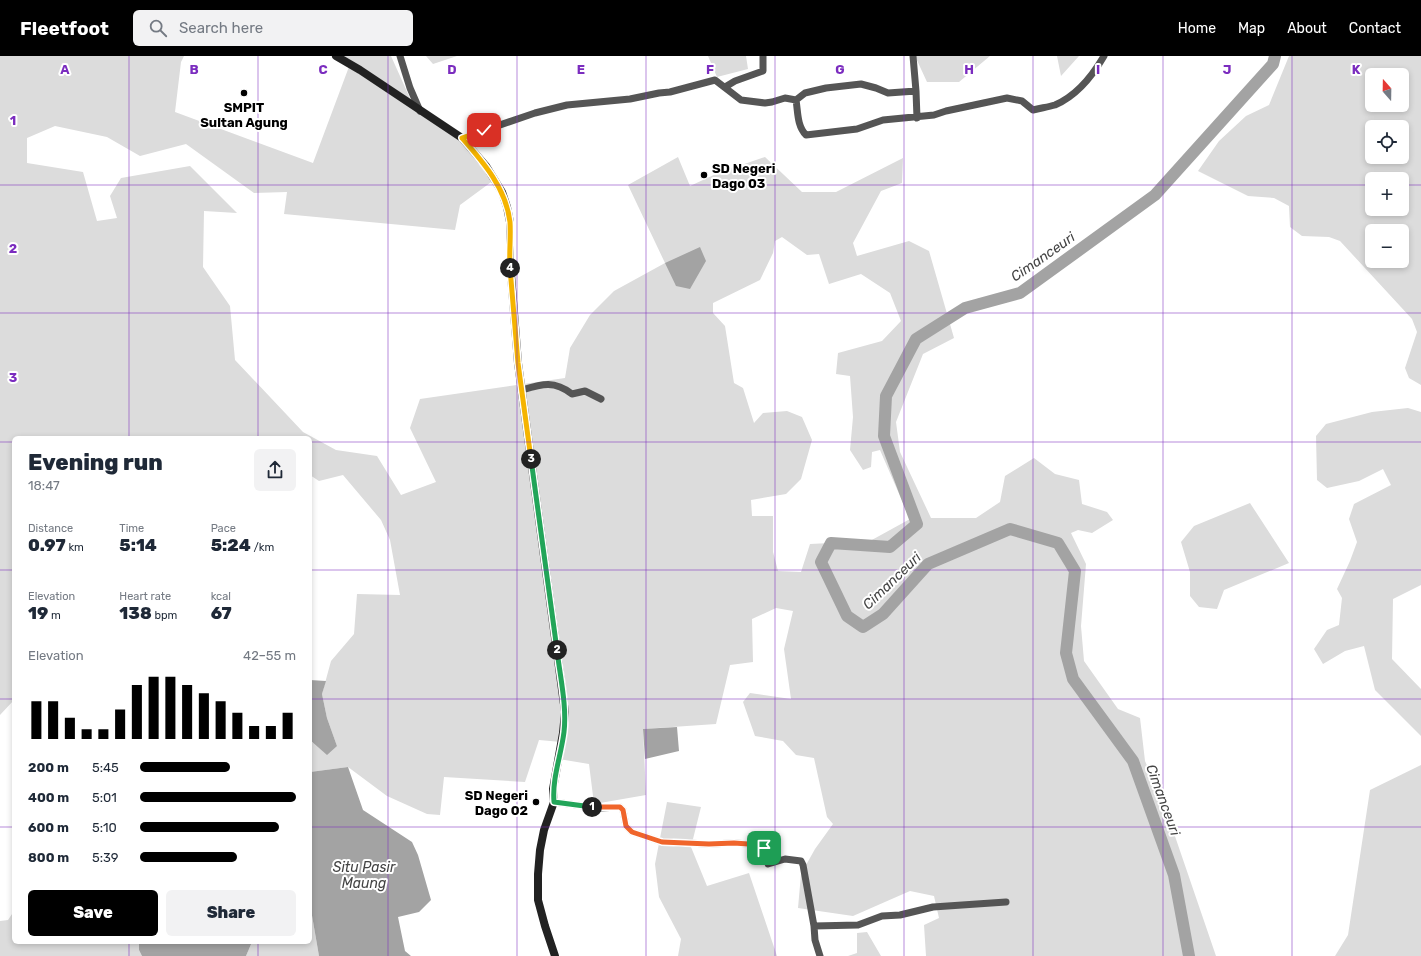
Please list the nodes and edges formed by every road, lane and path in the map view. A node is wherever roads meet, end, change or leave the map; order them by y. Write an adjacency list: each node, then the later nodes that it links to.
1 (336, 56): 9 (street)
2 (400, 56): 9 (street)
3 (763, 56): 6 (street)
4 (913, 56): 7 (street)
5 (1104, 56): 10 (street)
6 (725, 87): 8 (street); 11 (street)
7 (916, 91): 8 (street); 10 (street)
8 (796, 100): 10 (street)
9 (420, 111): 11 (street)
10 (917, 118)
11 (462, 138): 12 (street)
12 (522, 390): 13 (street); 14 (street)
13 (601, 399)
14 (554, 802): 16 (street); 17 (street)
15 (1006, 902): 16 (street)
16 (814, 926): 18 (street)
17 (555, 956)
18 (820, 956)

